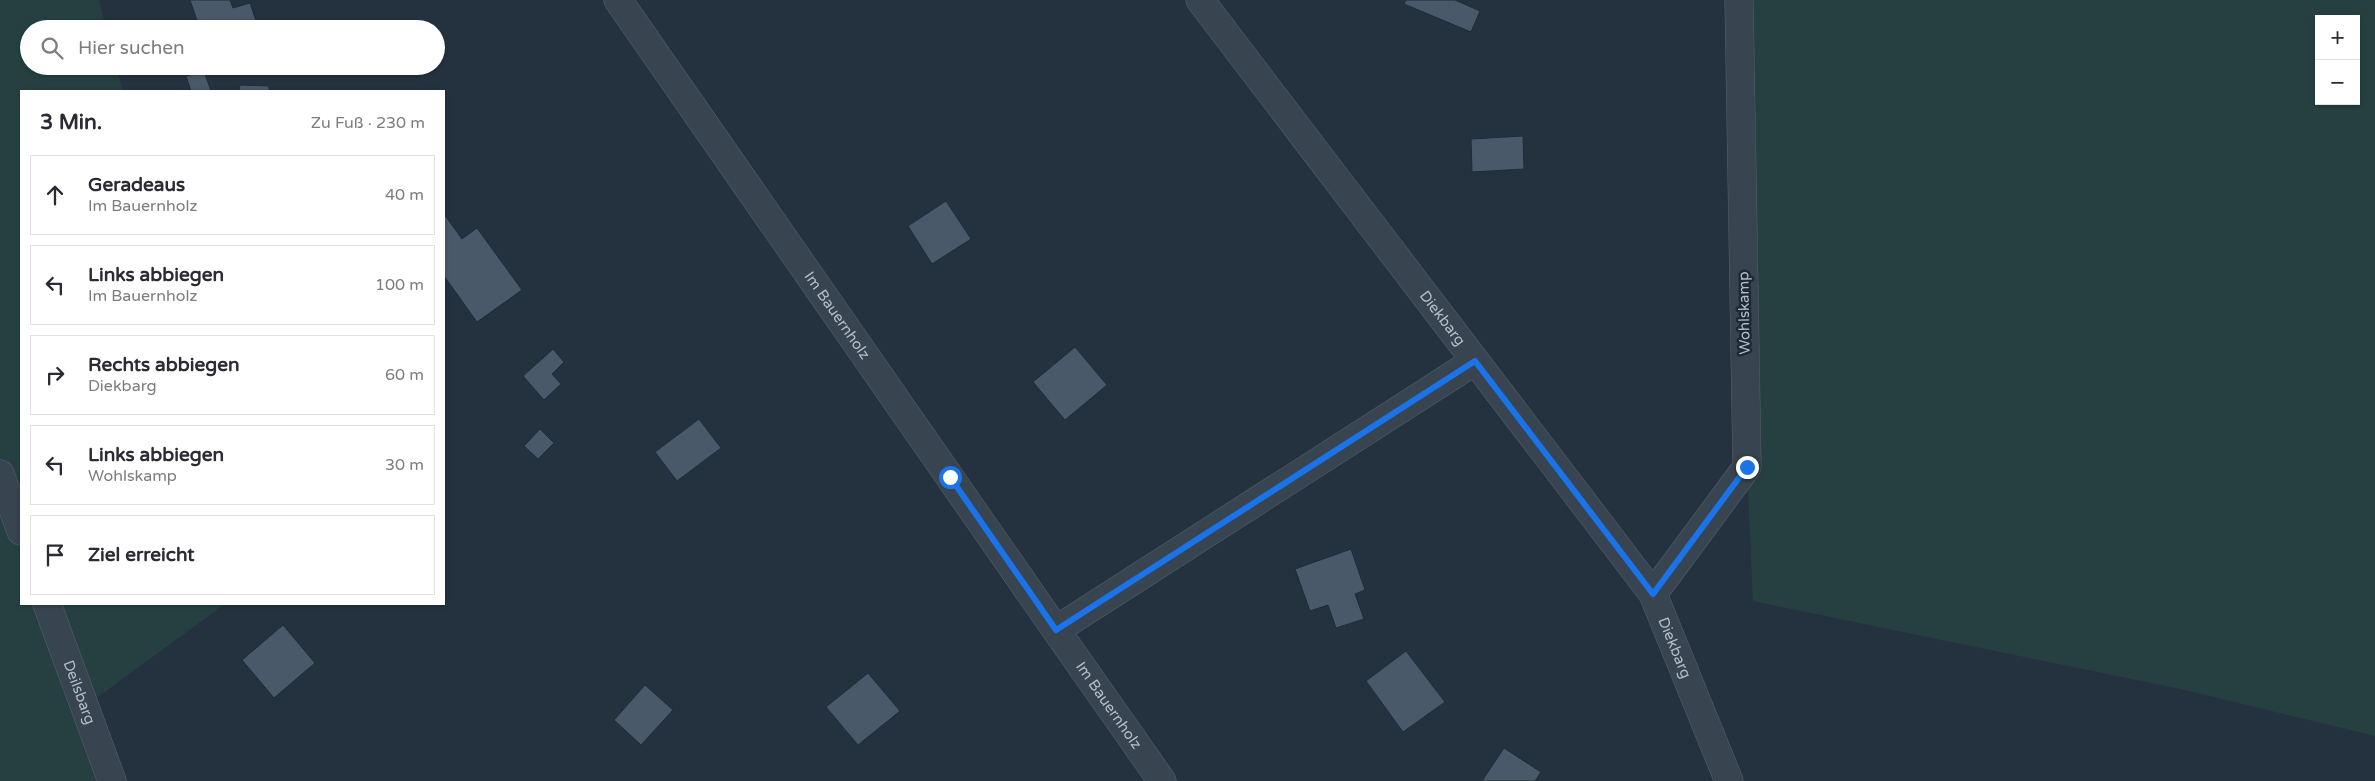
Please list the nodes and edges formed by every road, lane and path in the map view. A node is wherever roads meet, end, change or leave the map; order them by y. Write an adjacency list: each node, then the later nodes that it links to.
1 (618, 0): 9 (street, Im Bauernholz)
2 (1200, 0): 4 (street, Diekbarg)
3 (1739, 0): 7 (street, Wohlskamp)
4 (1475, 361): 7 (street, Diekbarg); 9 (street)
5 (0, 474): 6 (street)
6 (20, 527)
7 (1653, 594): 12 (street, Diekbarg)
8 (47, 605): 10 (street, Deilsbarg)
9 (1056, 630): 11 (street, Im Bauernholz)
10 (112, 781)
11 (1162, 781)
12 (1729, 781)

